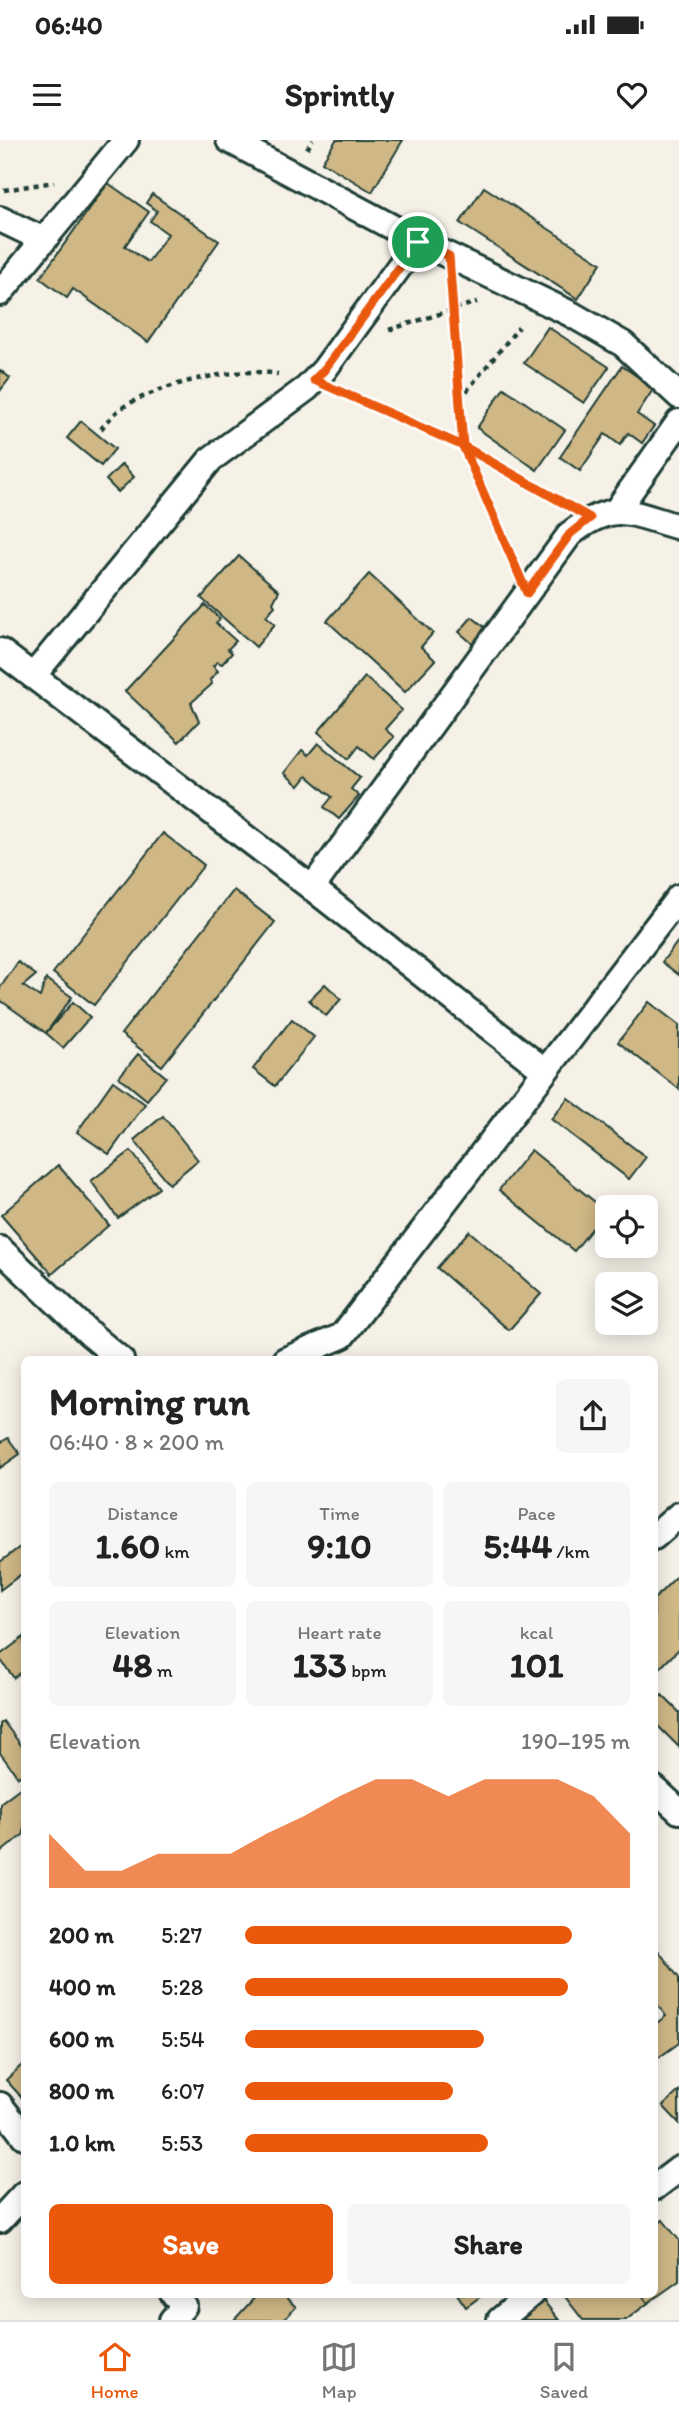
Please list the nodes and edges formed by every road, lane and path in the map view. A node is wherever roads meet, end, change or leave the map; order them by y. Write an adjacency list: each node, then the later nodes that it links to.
1 (126, 140): 4 (street)
2 (229, 140): 5 (street)
3 (0, 219): 4 (street)
4 (44, 240): 7 (street)
5 (418, 242): 6 (street); 9 (street)
6 (449, 256): 10 (street); 11 (path)
7 (0, 293)
8 (519, 327): 11 (path)
9 (314, 380): 13 (path); 14 (path); 20 (street)
10 (679, 396)
11 (459, 400): 14 (path)
12 (679, 422): 15 (street)
13 (101, 429)
14 (463, 446): 16 (path); 18 (path)
15 (617, 510): 16 (street); 17 (street)
16 (590, 518): 18 (street)
17 (679, 527)
18 (527, 593): 21 (street)
19 (0, 650): 20 (street)
20 (33, 676): 21 (street)
21 (312, 888): 23 (street)
22 (679, 897): 23 (street)
23 (545, 1071): 26 (street)
24 (0, 1249): 25 (street)
25 (116, 1356)
26 (294, 1356)
27 (679, 1516): 28 (street)
28 (658, 1533)
29 (0, 2105): 30 (street)
30 (21, 2132)
31 (679, 2169): 32 (street)
32 (658, 2185)
33 (21, 2197): 34 (street)
34 (0, 2220)
35 (526, 2298): 36 (street)
36 (500, 2320)

